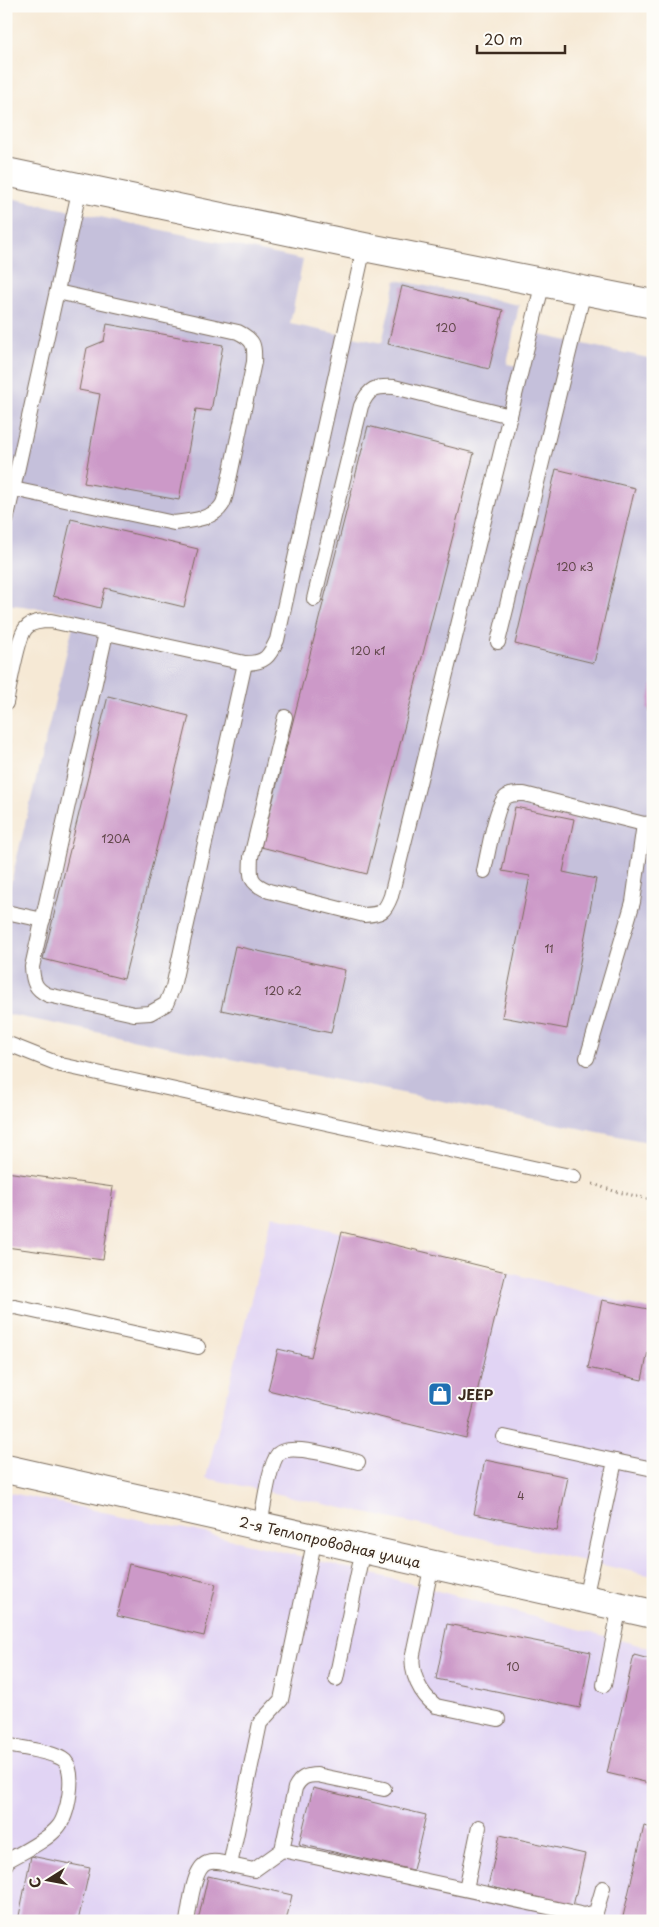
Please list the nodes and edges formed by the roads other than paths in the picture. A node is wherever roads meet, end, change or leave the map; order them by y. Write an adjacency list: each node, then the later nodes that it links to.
1 (6, 172): 2 (street)
2 (80, 187): 3 (street); 6 (lane)
3 (364, 247): 4 (street); 14 (lane)
4 (542, 282): 5 (street); 8 (lane)
5 (584, 291): 7 (street); 13 (lane)
6 (56, 292): 9 (lane); 9 (lane)
7 (653, 304)
8 (510, 416): 11 (lane); 16 (lane)
9 (13, 489): 10 (lane)
10 (6, 521)
11 (314, 599)
12 (106, 633): 14 (lane); 15 (lane); 20 (lane)
13 (498, 642)
14 (245, 664): 20 (lane)
15 (6, 703)
16 (285, 717)
17 (648, 823): 18 (lane); 22 (lane)
18 (484, 871)
19 (6, 912): 20 (lane)
20 (43, 920)
21 (6, 1043): 23 (lane)
22 (587, 1058)
23 (574, 1176)
24 (6, 1308): 25 (lane)
25 (198, 1346)
26 (504, 1437): 27 (lane)
27 (615, 1461): 29 (lane); 35 (lane)
28 (358, 1462): 31 (lane)
29 (653, 1469)
30 (6, 1470): 31 (street, 2-я Теплопроводная улица)
31 (260, 1526): 32 (street, 2-я Теплопроводная улица)
32 (315, 1538): 33 (street, 2-я Теплопроводная улица); 46 (lane)
33 (363, 1549): 34 (street, 2-я Теплопроводная улица); 38 (lane)
34 (432, 1564): 35 (street, 2-я Теплопроводная улица); 40 (lane)
35 (585, 1599): 36 (street, 2-я Теплопроводная улица)
36 (620, 1606): 37 (street, 2-я Теплопроводная улица); 39 (lane)
37 (653, 1614)
38 (336, 1679)
39 (604, 1684)
40 (498, 1719)
41 (6, 1745): 45 (lane)
42 (384, 1789): 44 (lane)
43 (479, 1827): 48 (lane)
44 (282, 1850): 46 (lane); 48 (lane)
45 (6, 1862)
46 (230, 1864): 49 (lane)
47 (603, 1888): 48 (lane)
48 (466, 1890)
49 (187, 1921)

